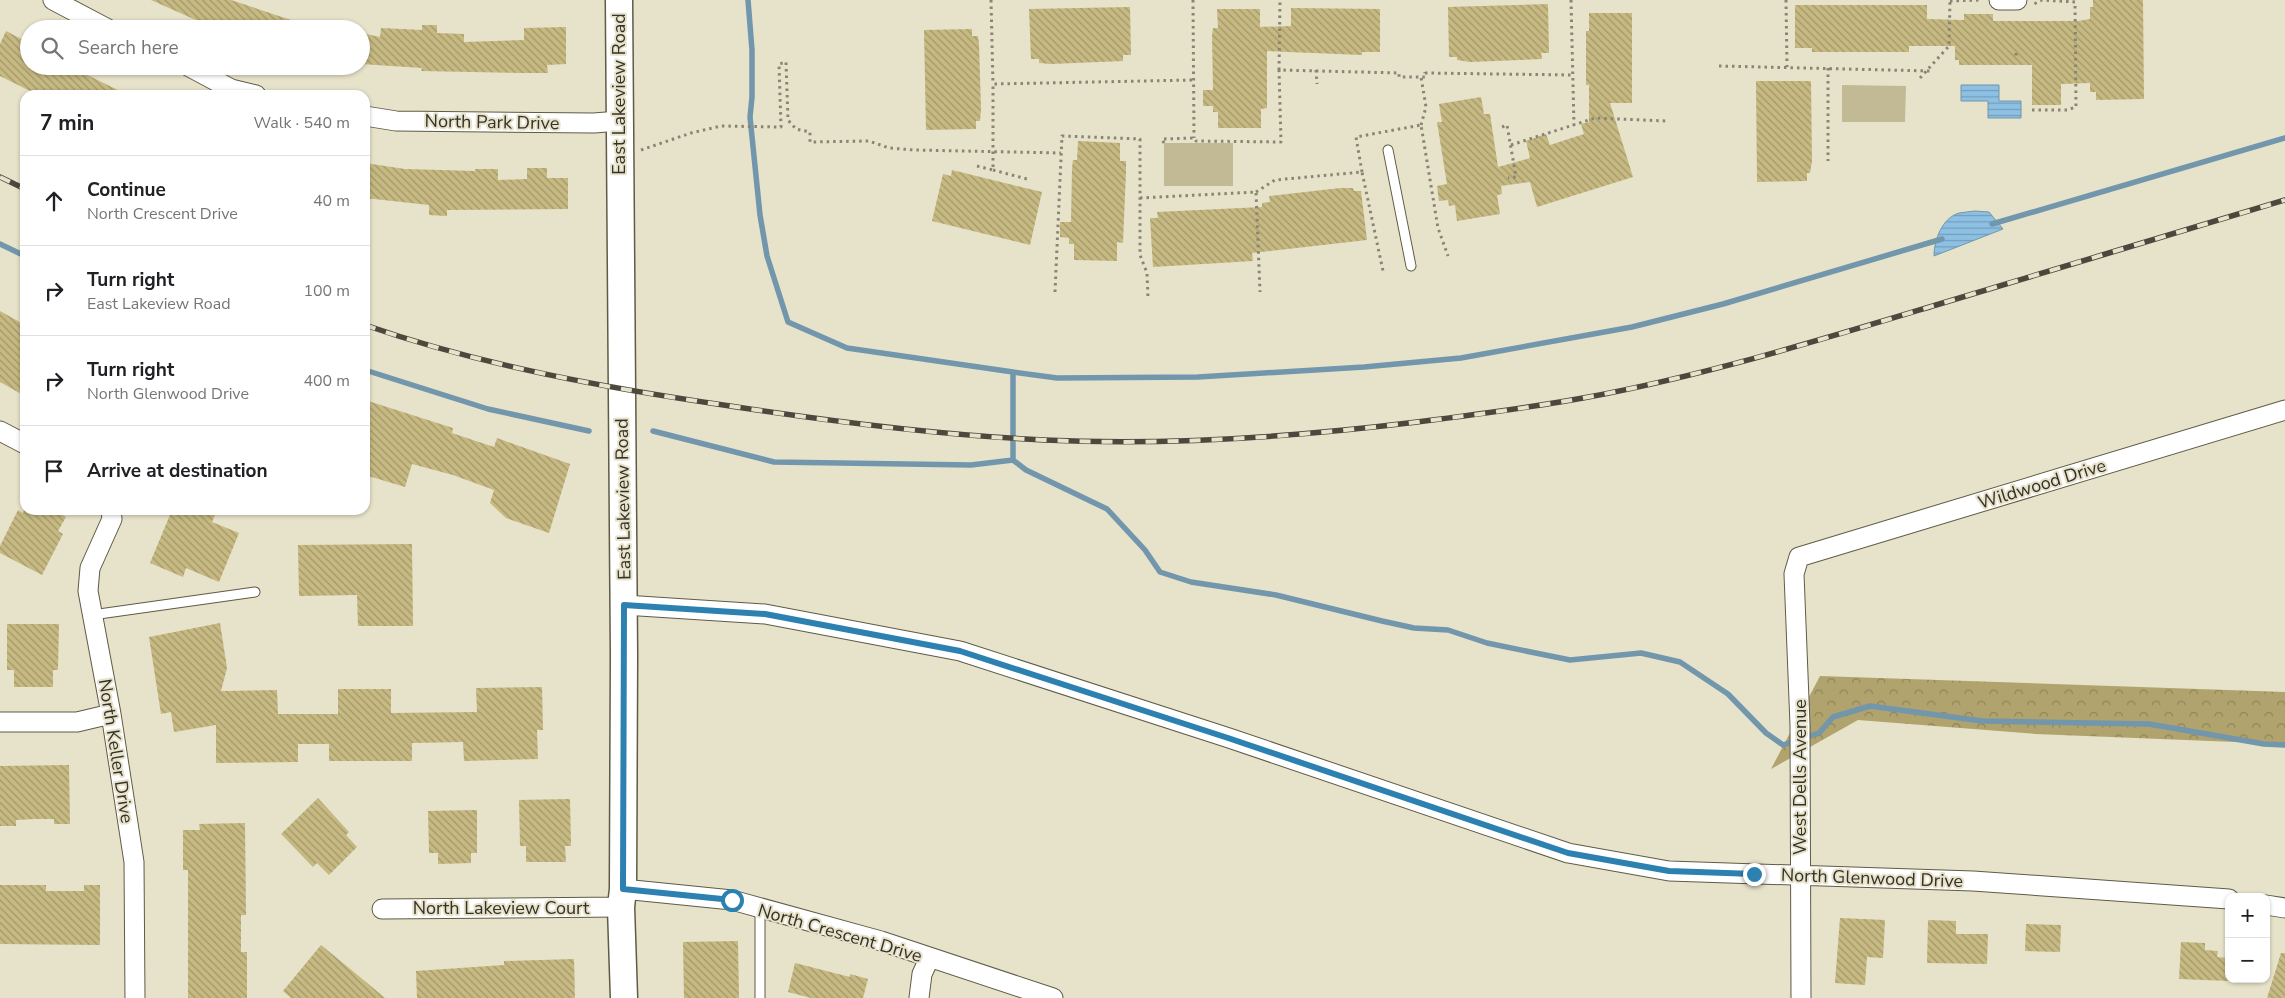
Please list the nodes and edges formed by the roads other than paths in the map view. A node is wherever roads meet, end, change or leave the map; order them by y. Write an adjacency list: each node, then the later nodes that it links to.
1 (53, 0): 5 (street)
2 (619, 0): 9 (main road, East Lakeview Road)
3 (1999, 0): 4 (street)
4 (2023, 3)
5 (91, 20)
6 (206, 75): 7 (street)
7 (238, 90)
8 (370, 117): 9 (street, North Park Drive)
9 (619, 121): 18 (main road, East Lakeview Road)
10 (1388, 150): 11 (lane)
11 (1411, 266)
12 (2285, 410): 16 (street, Wildwood Drive)
13 (0, 431): 14 (street)
14 (20, 441)
15 (112, 515): 19 (street, North Keller Drive)
16 (1799, 557): 22 (street, West Dells Avenue)
17 (255, 592): 19 (lane)
18 (624, 605): 22 (street, North Glenwood Drive); 23 (main road, East Lakeview Road)
19 (92, 614): 20 (street, North Keller Drive)
20 (111, 714): 21 (street); 30 (street, North Keller Drive)
21 (0, 722)
22 (1800, 875): 24 (street, North Glenwood Drive); 35 (street, West Dells Avenue)
23 (622, 898): 27 (street, North Crescent Drive); 28 (street, North Lakeview Court); 31 (main road, East Lakeview Road)
24 (2225, 900)
25 (2270, 906): 26 (street)
26 (2285, 908)
27 (760, 909): 29 (street, North Crescent Drive); 32 (lane)
28 (382, 910)
29 (929, 959): 33 (street); 34 (street, North Crescent Drive)
30 (135, 998)
31 (624, 998)
32 (760, 998)
33 (919, 998)
34 (1053, 998)
35 (1801, 998)

